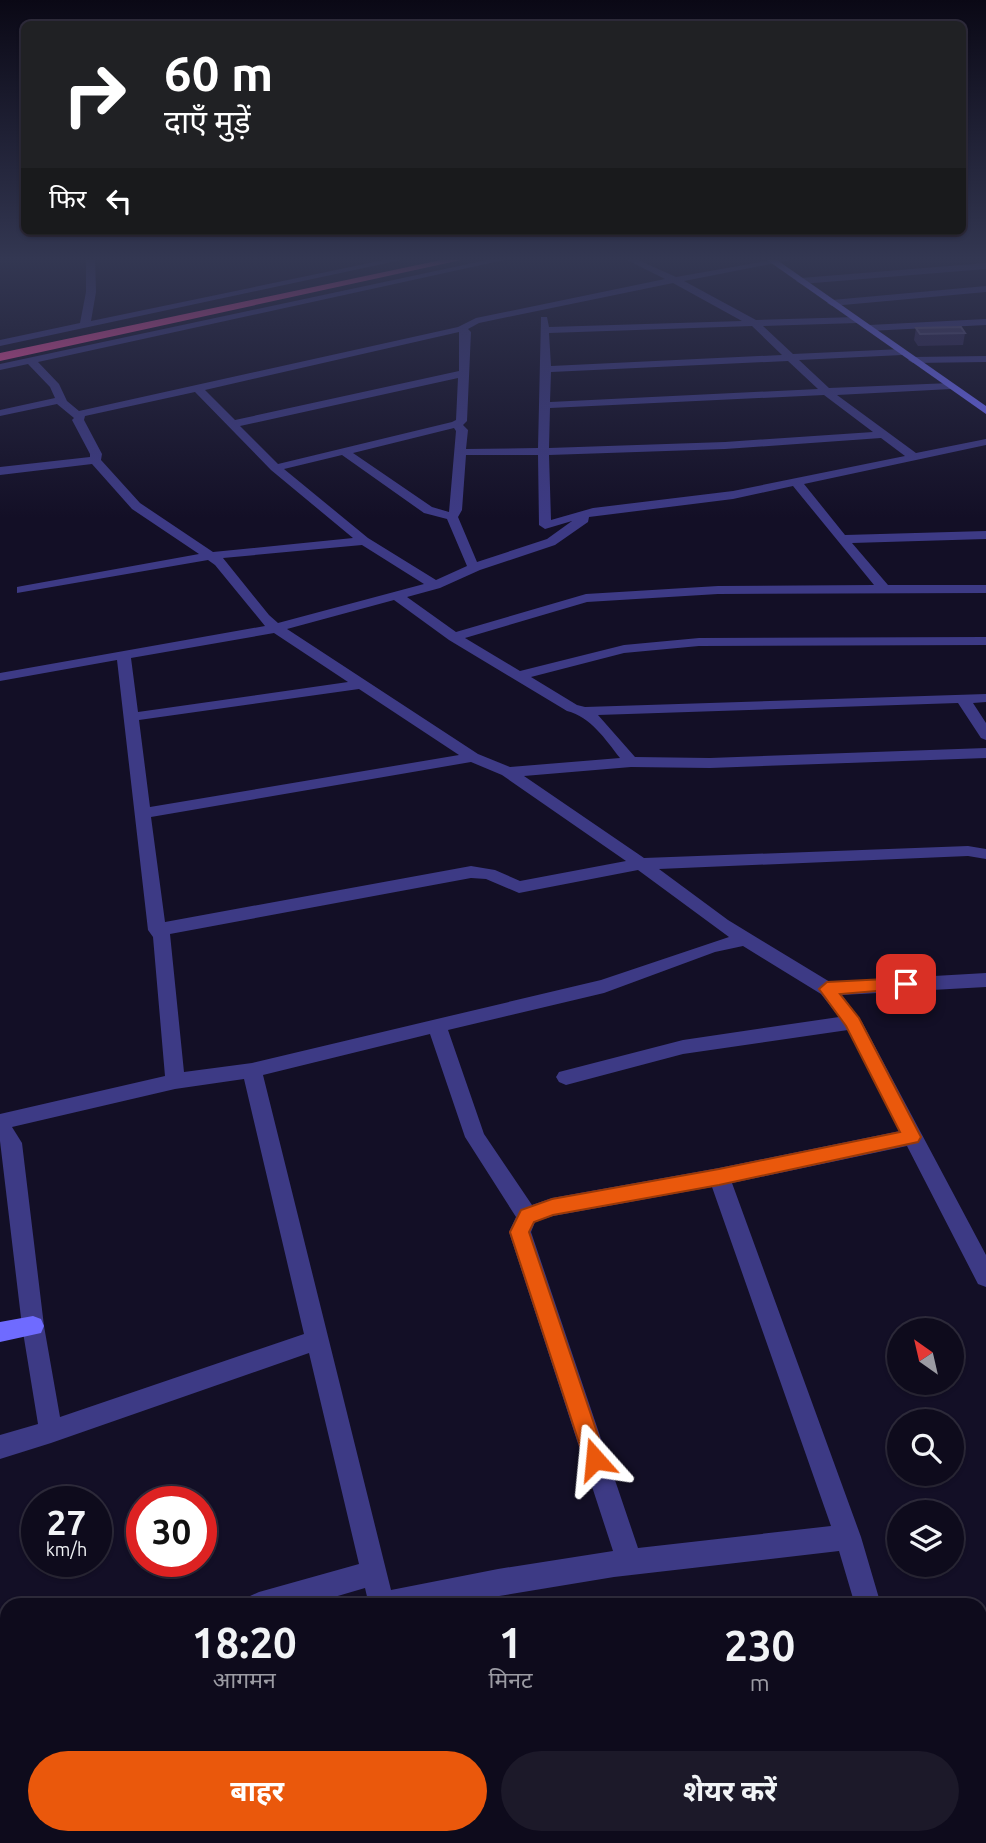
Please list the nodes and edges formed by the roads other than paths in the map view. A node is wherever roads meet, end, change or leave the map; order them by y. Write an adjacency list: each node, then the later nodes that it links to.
1 (56, 346): 9 (highway)
2 (100, 346): 13 (street)
3 (385, 346): 18 (street)
4 (466, 346): 16 (street)
5 (545, 346): 15 (street)
6 (779, 346): 10 (street)
7 (894, 346): 8 (street)
8 (902, 352): 10 (street); 12 (street)
9 (0, 358)
10 (792, 358): 15 (street); 19 (street)
11 (986, 359): 12 (street)
12 (914, 360): 17 (street)
13 (30, 361): 14 (street); 20 (street)
14 (0, 367)
15 (547, 369): 23 (street)
16 (465, 373): 27 (street); 28 (street)
17 (951, 386): 19 (street); 21 (street)
18 (197, 388): 26 (street); 27 (street)
19 (828, 393): 23 (street); 29 (street)
20 (61, 400): 25 (street); 26 (street)
21 (973, 401): 22 (street); 24 (street)
22 (986, 401)
23 (546, 405): 33 (street)
24 (986, 411)
25 (0, 413)
26 (77, 415): 35 (street)
27 (233, 424): 36 (street)
28 (456, 424): 31 (street); 32 (street)
29 (883, 434): 33 (street); 34 (street)
30 (986, 442): 34 (street)
31 (344, 451): 36 (street); 40 (street)
32 (460, 452): 33 (street); 40 (street)
33 (545, 452): 39 (street)
34 (914, 457): 38 (street)
35 (95, 460): 37 (street); 44 (street)
36 (275, 468): 43 (street)
37 (0, 471)
38 (796, 482): 39 (street); 42 (street)
39 (593, 512): 45 (street)
40 (452, 517): 45 (street)
41 (986, 536): 42 (street)
42 (842, 539): 47 (street)
43 (364, 541): 44 (street); 46 (street)
44 (208, 556): 49 (street); 51 (street)
45 (475, 567): 46 (street)
46 (435, 585): 50 (street)
47 (884, 589): 48 (street); 52 (street)
48 (986, 589)
49 (22, 590)
50 (396, 595): 51 (street); 52 (street)
51 (276, 628): 54 (street); 57 (street)
52 (454, 637): 55 (street)
53 (986, 641): 55 (street)
54 (124, 656): 56 (street); 61 (street)
55 (521, 675): 60 (street)
56 (0, 677)
57 (363, 684): 61 (street); 64 (street)
58 (986, 698): 59 (street)
59 (963, 699): 60 (street); 62 (street)
60 (585, 711): 65 (street)
61 (131, 717): 67 (street)
62 (986, 735)
63 (986, 753): 65 (street)
64 (473, 757): 66 (street); 67 (street)
65 (631, 762): 66 (street)
66 (508, 772): 69 (street)
67 (143, 813): 70 (street)
68 (986, 854): 69 (street)
69 (641, 864): 70 (street); 71 (street)
70 (157, 930): 78 (street)
71 (745, 939): 73 (street); 75 (street)
72 (986, 979): 73 (street)
73 (827, 989): 74 (street)
74 (853, 1023): 77 (street); 80 (street)
75 (438, 1026): 76 (street); 82 (street)
76 (253, 1070): 78 (street); 86 (street)
77 (566, 1077)
78 (175, 1081): 79 (street)
79 (0, 1124): 84 (street)
80 (912, 1137): 81 (street); 83 (street)
81 (719, 1177): 82 (street); 89 (street)
82 (527, 1216): 90 (street)
83 (985, 1273)
84 (33, 1326): 85 (street); 87 (street)
85 (0, 1332)
86 (317, 1340): 87 (street); 91 (street)
87 (51, 1432): 88 (street)
88 (0, 1447)
89 (848, 1537): 90 (street); 95 (street)
90 (629, 1560): 94 (street)
91 (374, 1573): 92 (street); 93 (street)
92 (284, 1598)
93 (380, 1598)
94 (412, 1598)
95 (866, 1598)

